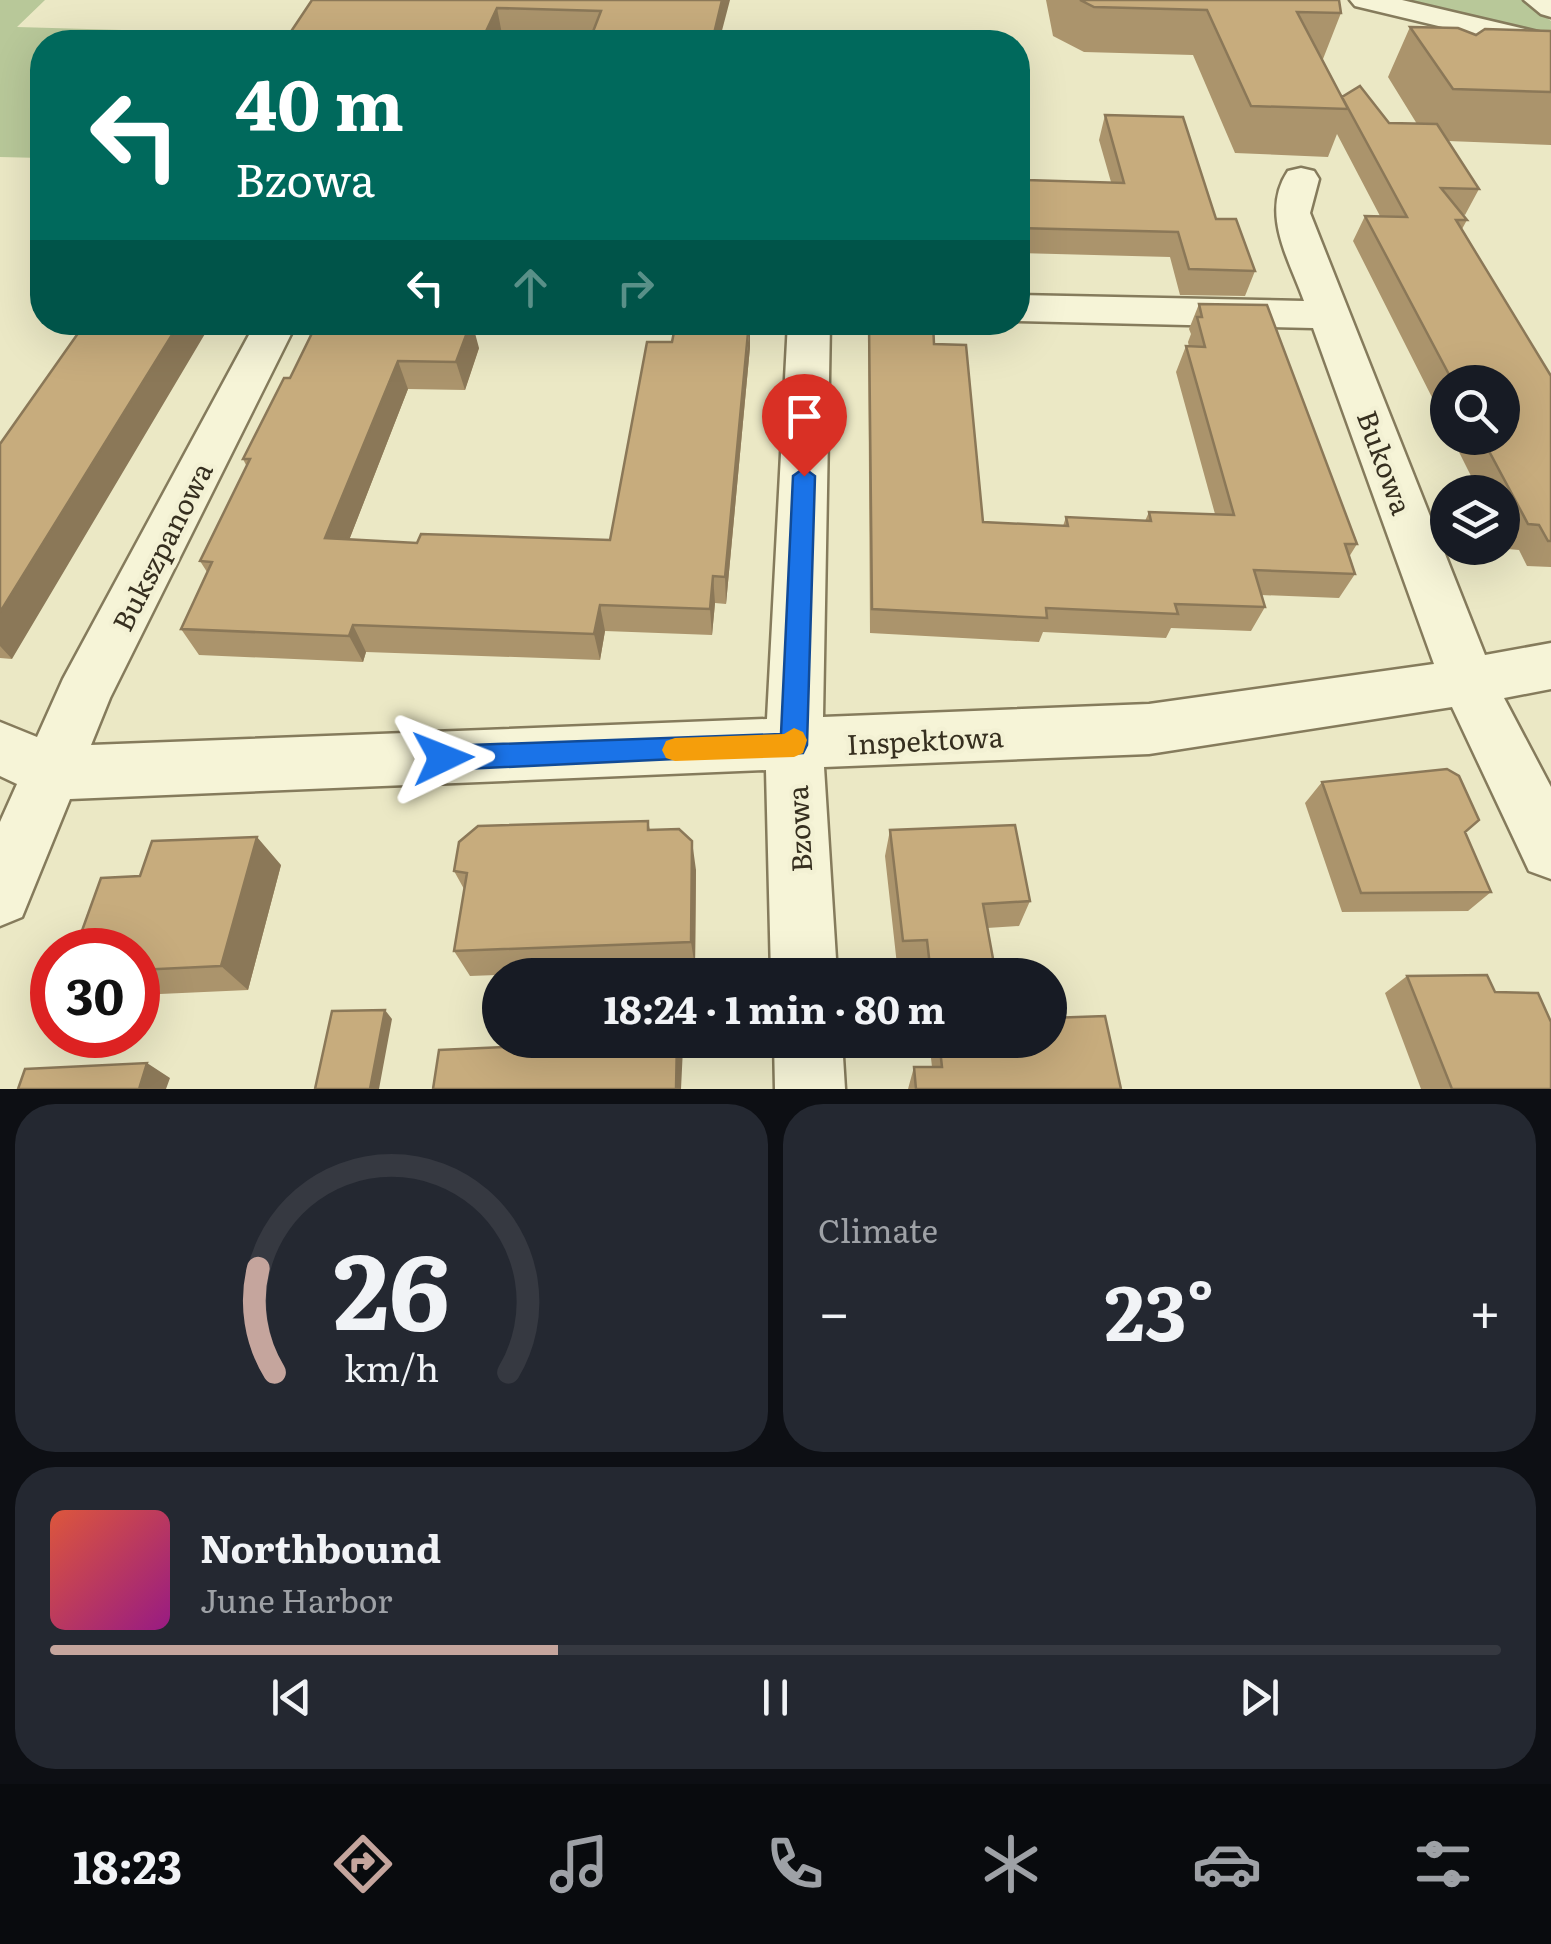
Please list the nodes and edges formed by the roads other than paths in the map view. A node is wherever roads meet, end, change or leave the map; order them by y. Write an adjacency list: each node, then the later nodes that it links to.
1 (1364, 0): 4 (street)
2 (1539, 0): 3 (street)
3 (1551, 8)
4 (1551, 44)
5 (1301, 179): 7 (street, Bukowa)
6 (1030, 308): 7 (street)
7 (1332, 315): 11 (street, Bukowa)
8 (270, 335): 14 (street, Bukszpanowa)
9 (810, 335): 12 (street, Bzowa)
10 (1551, 666): 11 (street, Inspektowa)
11 (1468, 682): 12 (street, Inspektowa); 15 (street, Bukowa)
12 (794, 745): 14 (street, Inspektowa); 17 (street, Bzowa)
13 (0, 748): 14 (street, Inspektowa)
14 (54, 773): 16 (street, Bukszpanowa)
15 (1551, 850)
16 (0, 895)
17 (803, 958)
18 (809, 1058): 19 (street)
19 (810, 1089)

